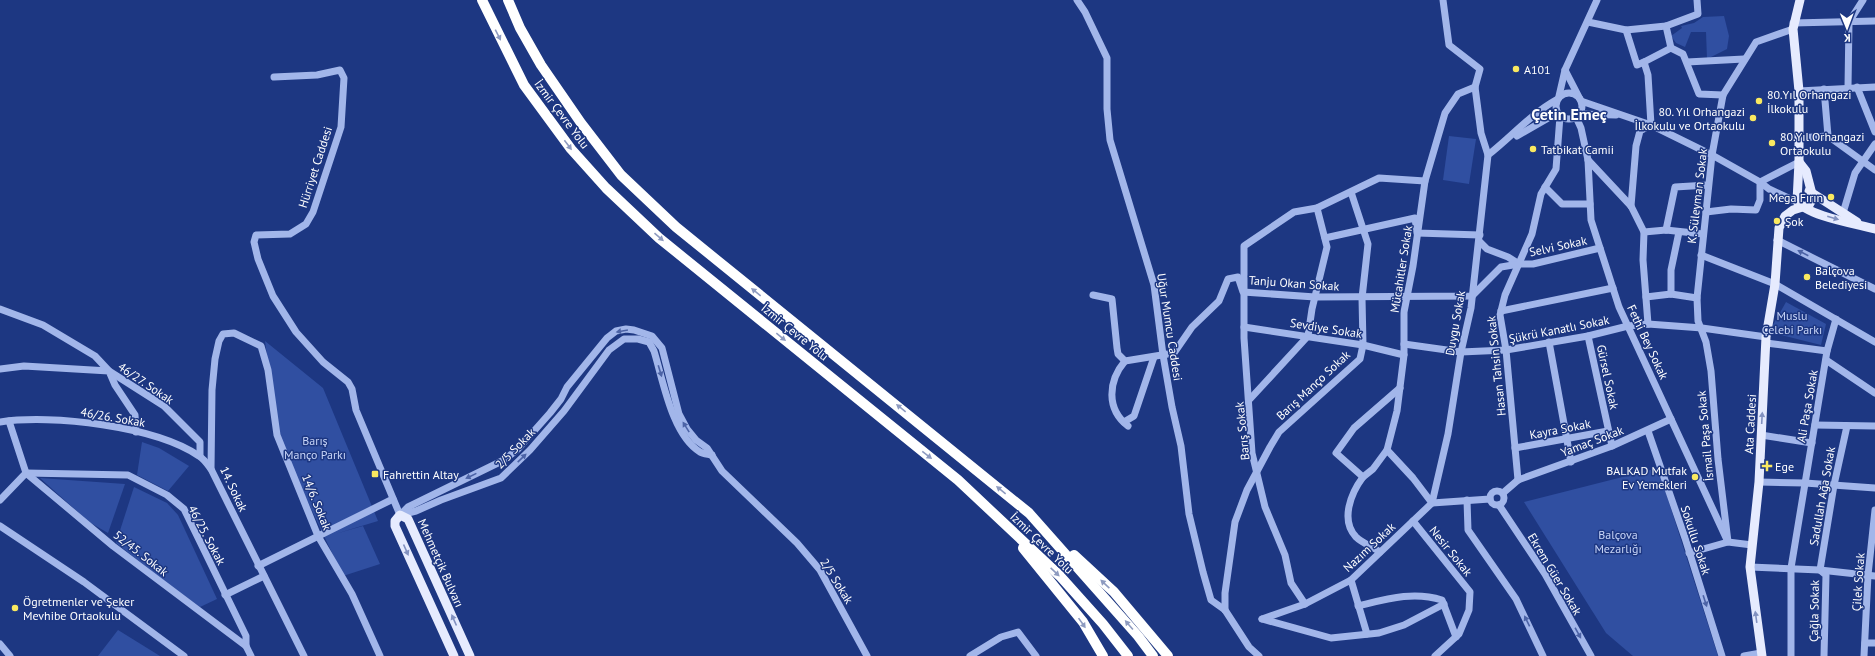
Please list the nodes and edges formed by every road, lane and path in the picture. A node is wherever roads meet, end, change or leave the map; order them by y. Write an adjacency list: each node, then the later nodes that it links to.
1 (482, 0): 150 (highway, İzmir Çevre Yolu, one-way to 150)
2 (508, 0): 146 (highway, İzmir Çevre Yolu, one-way to 2)
3 (1077, 0): 101 (street, Uğur Mumcu Caddesi)
4 (1443, 0): 21 (street)
5 (1597, 0): 10 (street)
6 (1697, 0): 12 (street)
7 (1800, 0): 13 (main road)
8 (1863, 0): 11 (street)
9 (1875, 21): 11 (street, K. Süleyman Sokak)
10 (1588, 22): 14 (street); 19 (street)
11 (1849, 22): 13 (street, K. Süleyman Sokak); 22 (street)
12 (1666, 26): 14 (street); 15 (street)
13 (1793, 26): 16 (street, K. Süleyman Sokak); 26 (main road)
14 (1626, 30): 17 (street)
15 (1671, 48): 17 (street); 18 (street)
16 (1744, 59): 18 (street); 27 (street, K. Süleyman Sokak)
17 (1644, 62): 33 (street)
18 (1687, 62): 27 (street)
19 (1564, 70): 28 (street); 29 (street)
20 (274, 77): 139 (street, Hürriyet Caddesi)
21 (1475, 87): 39 (street); 45 (street, Mücahitler Sokak)
22 (1848, 87): 23 (street); 25 (street)
23 (1856, 87): 24 (street); 34 (street)
24 (1875, 87)
25 (1824, 89): 26 (street); 35 (street)
26 (1799, 91): 36 (main road)
27 (1723, 95): 40 (street, K. Süleyman Sokak)
28 (1557, 98): 29 (street); 30 (street); 38 (street)
29 (1581, 101): 31 (street); 32 (street)
30 (1558, 114): 31 (street); 38 (street); 48 (street, Hasan Tahsin Sokak)
31 (1578, 115): 32 (street); 41 (street, Fethi Bey Sokak)
32 (1624, 115): 33 (street)
33 (1651, 125): 40 (street); 53 (street)
34 (1875, 132)
35 (1828, 136): 36 (street); 43 (street)
36 (1800, 138): 42 (main road)
37 (1875, 144): 43 (street)
38 (1496, 148): 39 (street)
39 (1488, 155): 66 (street, Duygu Sokak)
40 (1712, 155): 46 (street); 47 (street, K. Süleyman Sokak)
41 (1588, 160): 52 (street, Fethi Bey Sokak); 53 (street)
42 (1799, 162): 46 (street); 49 (main road); 51 (main road)
43 (1862, 162): 44 (street); 56 (street)
44 (1875, 170)
45 (1425, 181): 50 (street); 63 (street, Mücahitler Sokak)
46 (1760, 182): 51 (street); 55 (street)
47 (1708, 185): 55 (street, K. Süleyman Sokak); 60 (street)
48 (1545, 187): 52 (street); 70 (street, Hasan Tahsin Sokak)
49 (1810, 191): 51 (main road, Ata Caddesi); 51 (main road); 56 (main road)
50 (1351, 192): 54 (street); 58 (street, Barış Manço Sokak)
51 (1800, 201): 57 (main road, one-way to 57); 67 (main road, Ata Caddesi)
52 (1590, 204): 68 (street, Fethi Bey Sokak)
53 (1631, 206): 61 (street)
54 (1317, 208): 65 (street); 74 (street, Barış Sokak)
55 (1706, 212): 64 (street, K. Süleyman Sokak)
56 (1843, 213): 57 (main road)
57 (1864, 226): 59 (main road)
58 (1363, 229): 63 (street); 65 (street); 81 (street, Barış Manço Sokak)
59 (1875, 229)
60 (1666, 230): 61 (street); 62 (street)
61 (1644, 232): 80 (street)
62 (1679, 232): 64 (street); 75 (street, K. Süleyman Sokak)
63 (1417, 233): 66 (street); 77 (street, Mücahitler Sokak)
64 (1703, 234): 69 (street, K. Süleyman Sokak)
65 (1325, 238): 79 (street)
66 (1480, 238): 70 (street, Selvi Sokak); 78 (street, Duygu Sokak)
67 (1777, 240): 71 (main road, Ata Caddesi); 73 (street, one-way to 67)
68 (1600, 248): 70 (street, Selvi Sokak); 72 (street, Fethi Bey Sokak)
69 (1701, 255): 71 (street); 82 (street, K. Süleyman Sokak)
70 (1519, 264): 78 (street); 84 (street, Hasan Tahsin Sokak)
71 (1775, 284): 85 (street); 92 (main road, Ata Caddesi)
72 (1613, 288): 84 (street); 87 (street, Fethi Bey Sokak)
73 (1875, 289)
74 (1243, 292): 79 (street, Tanju Okan Sokak); 88 (street, Barış Sokak); 101 (street, Tanju Okan Sokak)
75 (1671, 294): 80 (street); 82 (street)
76 (1093, 295): 105 (street)
77 (1407, 296): 78 (street, Tanju Okan Sokak); 81 (street, Tanju Okan Sokak); 95 (street, Mücahitler Sokak)
78 (1472, 296): 100 (street, Duygu Sokak)
79 (1315, 297): 81 (street, Tanju Okan Sokak); 90 (street)
80 (1646, 297): 86 (street)
81 (1362, 298): 96 (street, Barış Manço Sokak)
82 (1697, 298): 89 (street, K. Süleyman Sokak)
83 (0, 309): 107 (street, 46/27. Sokak)
84 (1501, 311): 98 (street, Hasan Tahsin Sokak)
85 (1836, 320): 94 (street); 99 (street, Ali Paşa Sokak)
86 (1648, 324): 87 (street, Şükrü Kanatlı Sokak); 89 (street, Şükrü Kanatlı Sokak)
87 (1628, 326): 91 (street, Şükrü Kanatlı Sokak); 111 (street, Fethi Bey Sokak)
88 (1244, 327): 90 (street, Sevdiye Sokak); 110 (street, Barış Sokak)
89 (1702, 328): 92 (street, Şükrü Kanatlı Sokak); 152 (street, İsmail Paşa Sokak)
90 (1308, 336): 96 (street, Sevdiye Sokak); 110 (street)
91 (1588, 336): 93 (street, Şükrü Kanatlı Sokak); 117 (street, Gürsel Sokak)
92 (1766, 340): 99 (street, Şükrü Kanatlı Sokak); 120 (main road, Ata Caddesi, one-way to 92)
93 (1549, 342): 98 (street, Şükrü Kanatlı Sokak); 121 (street)
94 (1875, 342)
95 (1404, 344): 100 (street, Şükrü Kanatlı Sokak); 102 (street, Mücahitler Sokak)
96 (1364, 345): 102 (street, Sevdiye Sokak); 130 (street, Barış Manço Sokak)
97 (261, 346): 129 (street, 14. Sokak); 151 (street, 14/6. Sokak)
98 (1506, 350): 100 (street, Şükrü Kanatlı Sokak); 124 (street, Hasan Tahsin Sokak)
99 (1827, 351): 104 (street, Ali Paşa Sokak)
100 (1461, 352): 143 (street, Duygu Sokak)
101 (1163, 355): 103 (street); 167 (street, Uğur Mumcu Caddesi)
102 (1404, 356): 108 (street, Mücahitler Sokak)
103 (1154, 357): 105 (street); 105 (street)
104 (1826, 360): 109 (street); 114 (street, Ali Paşa Sokak)
105 (1125, 361)
106 (0, 369): 107 (street)
107 (109, 371): 119 (street); 127 (street, 46/27. Sokak)
108 (1400, 388): 125 (street, Mücahitler Sokak); 132 (street)
109 (1875, 394)
110 (1250, 399): 130 (street, Barış Sokak)
111 (1671, 419): 118 (street, Yamaç Sokak); 152 (street, Fethi Bey Sokak)
112 (9, 421): 113 (street, 46/26. Sokak); 119 (street, 46/26. Sokak); 131 (street)
113 (0, 422)
114 (1815, 425): 115 (street); 122 (street, Ali Paşa Sokak)
115 (1847, 426): 116 (street); 136 (street, Sadullah Ağa Sokak)
116 (1875, 426)
117 (1608, 431): 121 (street, Kayra Sokak); 123 (street, Gürsel Sokak)
118 (1648, 431): 123 (street, Yamaç Sokak); 155 (street, Sokullu Sokak)
119 (136, 432): 127 (street, 46/26. Sokak)
120 (1761, 435): 122 (street); 134 (main road, Ata Caddesi)
121 (1568, 439): 124 (street, Kayra Sokak); 128 (street)
122 (1812, 443): 135 (street, Ali Paşa Sokak)
123 (1612, 446): 128 (street, Yamaç Sokak)
124 (1516, 448): 133 (street, Hasan Tahsin Sokak)
125 (1387, 450): 132 (street); 143 (street)
126 (712, 455): 147 (street, 2/5 Sokak, one-way to 126); 147 (street, 2/5 Sokak, one-way to 147); 183 (street, 2/5 Sokak)
127 (200, 456): 129 (street, 46/26. Sokak)
128 (1571, 462): 133 (street, Yamaç Sokak)
129 (211, 470): 156 (street, 14. Sokak)
130 (1258, 471): 164 (street, Barış Sokak); 167 (street, Barış Manço Sokak)
131 (26, 473): 141 (street); 163 (street, 46/25. Sokak); 173 (street, 52/45. Sokak)
132 (1363, 477): 154 (street)
133 (1518, 480): 138 (street)
134 (1759, 482): 135 (street); 153 (main road, Ata Caddesi)
135 (1805, 483): 136 (street); 158 (street, Ali Paşa Sokak)
136 (1834, 485): 137 (street); 159 (street, Sadullah Ağa Sokak)
137 (1875, 488)
138 (1503, 493): 140 (street); 144 (street)
139 (393, 499): 147 (street, Hürriyet Caddesi); 151 (street)
140 (1490, 499): 142 (street); 144 (street)
141 (0, 500)
142 (1467, 500): 143 (street); 192 (street, one-way to 142)
143 (1432, 503): 148 (street, Nazım Sokak)
144 (1499, 505): 193 (street, Ekrem Güer Sokak, one-way to 193)
145 (1875, 510): 161 (street, Çilek Sokak)
146 (1029, 513): 188 (highway, İzmir Çevre Yolu, one-way to 146); 189 (highway, one-way to 146)
147 (400, 515): 181 (main road, Mehmetçik Bulvarı, one-way to 181); 182 (main road, Mehmetçik Bulvarı, one-way to 147)
148 (1413, 521): 154 (street, Nazım Sokak); 169 (street, Nesir Sokak)
149 (0, 526): 177 (street)
150 (1006, 526): 186 (highway, one-way to 186); 187 (highway, İzmir Çevre Yolu, one-way to 187)
151 (318, 536): 156 (street); 180 (street, 14/6. Sokak)
152 (1728, 542): 153 (street); 155 (street)
153 (1752, 545): 157 (main road, Ata Caddesi)
154 (1380, 552): 162 (street, Nazım Sokak)
155 (1689, 553): 194 (street, Sokullu Sokak, one-way to 194)
156 (258, 566): 160 (street, 14. Sokak)
157 (1750, 567): 158 (street); 175 (main road, Ata Caddesi, one-way to 157)
158 (1791, 568): 159 (street); 196 (street, Ali Paşa Sokak)
159 (1820, 570): 161 (street); 197 (street, Çağla Sokak)
160 (264, 576): 163 (street); 179 (street, 14. Sokak)
161 (1872, 576): 170 (street, Çilek Sokak)
162 (1351, 580): 164 (street, Nazım Sokak); 166 (street)
163 (225, 595): 173 (street, 46/25. Sokak)
164 (1305, 604): 168 (street, Nazım Sokak)
165 (1444, 604): 166 (street); 168 (street); 169 (street)
166 (1358, 606): 168 (street)
167 (1225, 610): 190 (street)
168 (1367, 634)
169 (1456, 637): 191 (street, Nesir Sokak)
170 (1866, 643): 172 (street); 198 (street, Çilek Sokak)
171 (0, 644): 176 (street)
172 (1875, 644)
173 (246, 646): 178 (street, 46/25. Sokak)
174 (980, 653): 184 (street); 185 (street)
175 (1762, 655): 195 (street)
176 (10, 656)
177 (184, 656)
178 (251, 656)
179 (304, 656)
180 (380, 656)
181 (454, 656)
182 (470, 656)
183 (867, 656)
184 (970, 656)
185 (1036, 656)
186 (1103, 656)
187 (1128, 656)
188 (1153, 656)
189 (1168, 656)
190 (1259, 656)
191 (1435, 656)
192 (1543, 656)
193 (1591, 656)
194 (1722, 656)
195 (1744, 656)
196 (1791, 656)
197 (1824, 656)
198 (1864, 656)

